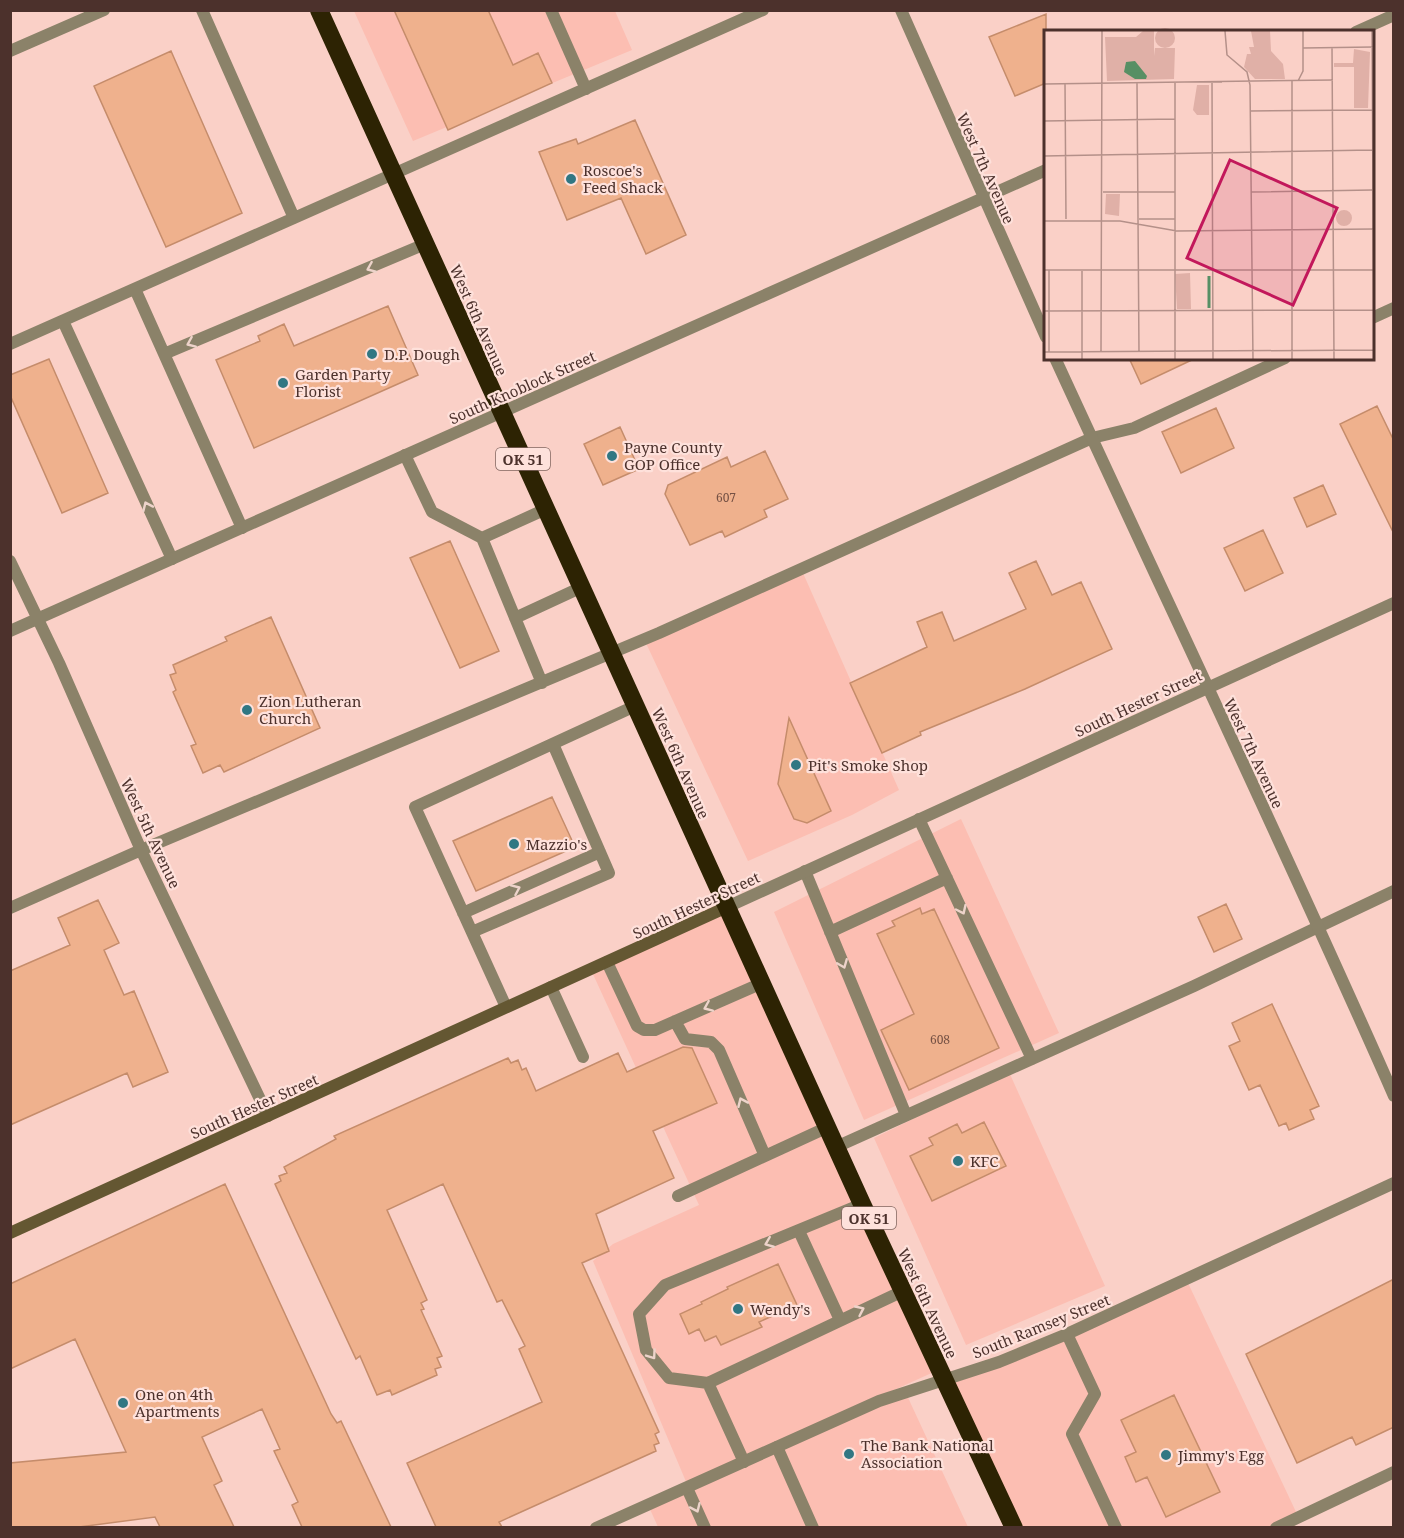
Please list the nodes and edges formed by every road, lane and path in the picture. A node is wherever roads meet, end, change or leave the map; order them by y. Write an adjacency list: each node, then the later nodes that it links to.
1 (104, 10): 9 (street)
2 (202, 10): 14 (street)
3 (319, 10): 12 (highway, West 6th Avenue / OK 51)
4 (551, 10): 10 (street)
5 (763, 10): 10 (street)
6 (901, 10): 13 (street, West 7th Avenue)
7 (1394, 15): 8 (street)
8 (1360, 30)
9 (10, 51)
10 (586, 89): 12 (street)
11 (1044, 171): 13 (street, South Knoblock Street)
12 (393, 174): 14 (street); 15 (highway, West 6th Avenue / OK 51)
13 (982, 199): 20 (street, West 7th Avenue); 25 (street, South Knoblock Street)
14 (294, 218): 16 (street)
15 (425, 244): 22 (street, one-way to 22); 25 (highway, West 6th Avenue / OK 51)
16 (135, 289): 19 (street); 22 (street)
17 (1394, 308): 18 (street)
18 (1374, 317)
19 (63, 321): 21 (street); 31 (street, one-way to 19)
20 (1044, 334)
21 (10, 344)
22 (164, 354): 29 (street)
23 (1056, 360): 26 (street, West 7th Avenue)
24 (1281, 360): 26 (street)
25 (502, 412): 27 (street, South Knoblock Street); 28 (highway, West 6th Avenue / OK 51)
26 (1092, 438): 38 (street); 40 (street, West 7th Avenue)
27 (405, 455): 29 (street, South Knoblock Street); 30 (street)
28 (546, 509): 30 (street); 33 (highway, West 6th Avenue / OK 51)
29 (242, 528): 31 (street, South Knoblock Street)
30 (482, 538): 35 (street)
31 (172, 559): 36 (street, South Knoblock Street)
32 (10, 561): 36 (street, West 5th Avenue)
33 (582, 587): 35 (street); 38 (highway, West 6th Avenue / OK 51)
34 (1394, 603): 40 (street, South Hester Street)
35 (515, 618): 39 (street)
36 (36, 620): 37 (street, South Knoblock Street); 44 (street, West 5th Avenue)
37 (10, 631)
38 (611, 653): 39 (street); 41 (highway, West 6th Avenue / OK 51)
39 (542, 683): 44 (street)
40 (1207, 688): 43 (street, South Hester Street); 52 (street, West 7th Avenue)
41 (635, 706): 42 (street); 49 (highway, West 6th Avenue / OK 51)
42 (553, 744): 45 (street); 51 (street)
43 (919, 819): 46 (street, South Hester Street); 47 (street)
44 (141, 850): 50 (street); 64 (street, West 5th Avenue)
45 (600, 852): 51 (street, one-way to 45); 53 (street)
46 (805, 871): 49 (street, South Hester Street); 54 (street)
47 (947, 878): 54 (street); 61 (street, one-way to 61)
48 (1394, 891): 52 (street)
49 (727, 907): 55 (street, South Hester Street); 56 (highway, West 6th Avenue / OK 51)
50 (10, 908)
51 (463, 913): 53 (street)
52 (1319, 926): 61 (street); 62 (street, West 7th Avenue)
53 (472, 932): 58 (street)
54 (830, 933): 63 (street, one-way to 63)
55 (607, 962): 57 (street, South Hester Street); 59 (street)
56 (762, 983): 59 (street, one-way to 59); 65 (highway, West 6th Avenue / OK 51)
57 (551, 987): 58 (street, South Hester Street); 60 (street)
58 (506, 1007): 64 (street, South Hester Street)
59 (675, 1021): 67 (street, one-way to 59)
60 (583, 1057)
61 (1032, 1059): 63 (street)
62 (1394, 1096)
63 (906, 1115): 66 (street)
64 (268, 1116): 72 (street, South Hester Street)
65 (828, 1127): 66 (highway, West 6th Avenue / OK 51); 67 (street)
66 (836, 1147): 70 (highway, West 6th Avenue / OK 51)
67 (765, 1156): 69 (street)
68 (1394, 1183): 75 (street, South Ramsey Street)
69 (678, 1196)
70 (862, 1204): 71 (street); 73 (highway, West 6th Avenue / OK 51)
71 (799, 1231): 74 (street); 77 (street, one-way to 77)
72 (10, 1233)
73 (903, 1291): 74 (street, one-way to 73); 76 (highway, West 6th Avenue / OK 51)
74 (840, 1320): 77 (street)
75 (1067, 1334): 76 (street, South Ramsey Street); 86 (street)
76 (944, 1380): 78 (street, South Ramsey Street); 85 (highway, West 6th Avenue / OK 51)
77 (708, 1383): 79 (street)
78 (777, 1447): 79 (street, South Ramsey Street); 84 (street)
79 (744, 1462): 81 (street, South Ramsey Street)
80 (1394, 1472): 87 (street)
81 (687, 1488): 82 (street, South Ramsey Street); 83 (street, one-way to 83)
82 (596, 1527)
83 (705, 1527)
84 (813, 1527)
85 (1014, 1527)
86 (1116, 1527)
87 (1276, 1527)

